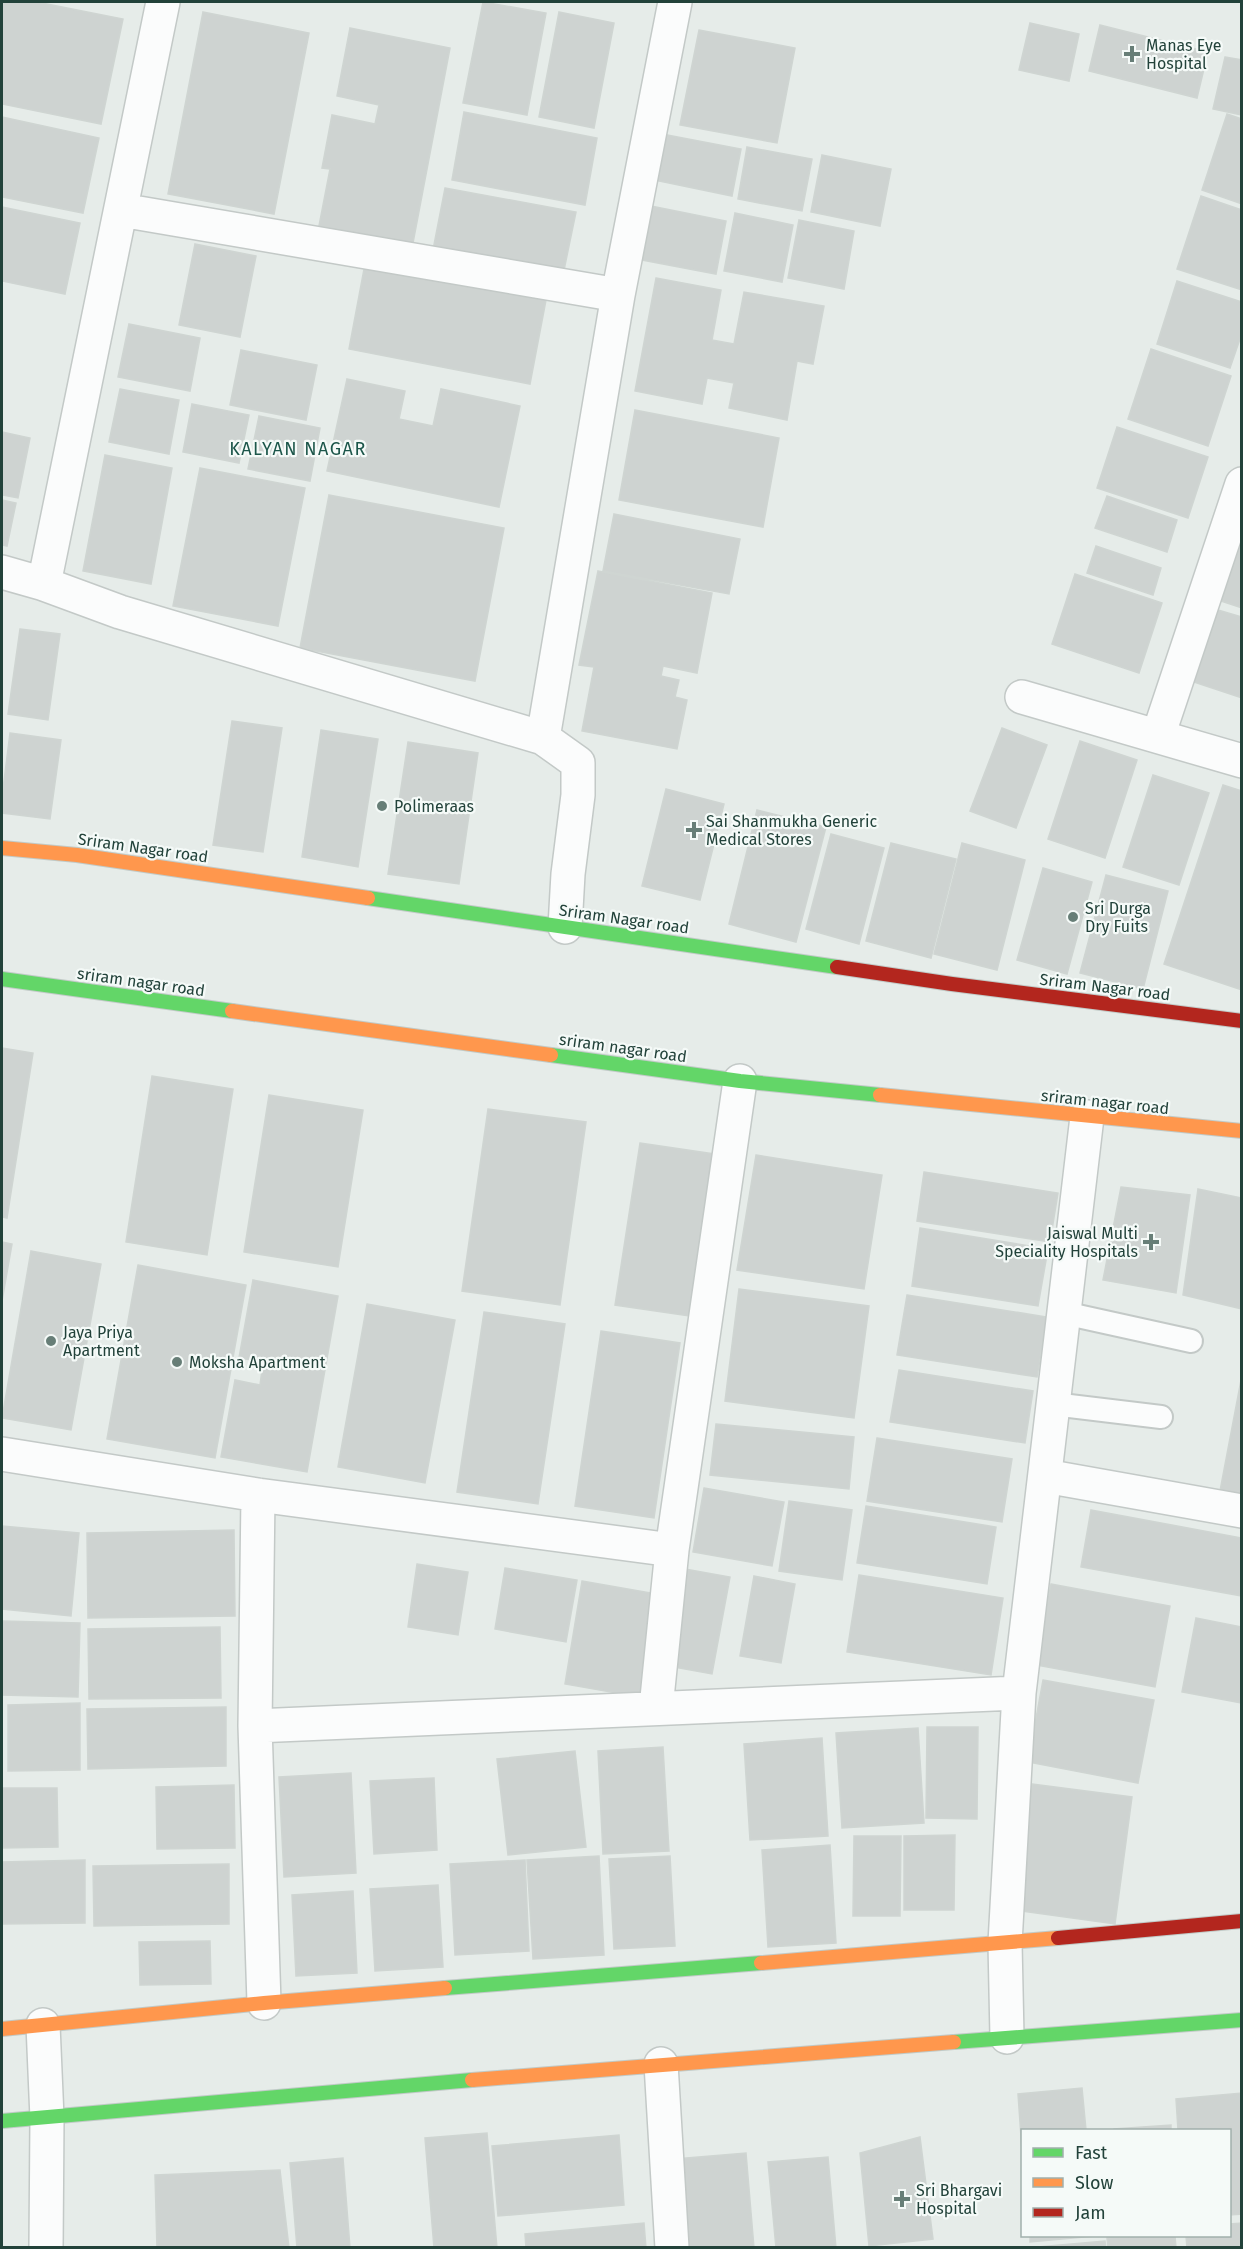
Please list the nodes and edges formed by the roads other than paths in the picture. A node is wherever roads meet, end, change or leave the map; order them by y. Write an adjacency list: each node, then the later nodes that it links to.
1 (164, 2): 3 (street)
2 (675, 2): 4 (street)
3 (121, 210): 4 (street); 7 (street)
4 (618, 296): 10 (street)
5 (1242, 483): 9 (street)
6 (2, 572): 7 (street)
7 (44, 584): 10 (street)
8 (1022, 697): 9 (street)
9 (1158, 736): 11 (street)
10 (543, 738): 13 (street)
11 (1242, 761)
12 (2, 848): 13 (street, Sriram Nagar road)
13 (565, 927): 15 (street, Sriram Nagar road)
14 (2, 979): 16 (street, sriram nagar road)
15 (1242, 1021)
16 (740, 1081): 17 (street, sriram nagar road); 27 (street)
17 (1087, 1117): 18 (street, sriram nagar road); 19 (street)
18 (1242, 1131)
19 (1064, 1313): 20 (lane); 21 (street)
20 (1191, 1341)
21 (1053, 1404): 22 (lane); 24 (street)
22 (1161, 1417)
23 (2, 1454): 25 (street)
24 (1045, 1476): 26 (street); 28 (street)
25 (258, 1495): 27 (street); 30 (street)
26 (1242, 1511)
27 (672, 1550): 29 (street)
28 (1019, 1693): 29 (street); 32 (street)
29 (656, 1708): 30 (street)
30 (255, 1726): 33 (street)
31 (1242, 1921): 32 (street)
32 (1005, 1943): 33 (street); 37 (street)
33 (264, 2003): 35 (street)
34 (1242, 2020): 37 (street)
35 (43, 2025): 36 (street); 39 (street)
36 (2, 2029)
37 (1007, 2037): 38 (street)
38 (661, 2064): 39 (street); 42 (street)
39 (47, 2118): 40 (street); 41 (street)
40 (2, 2121)
41 (46, 2247)
42 (672, 2247)

